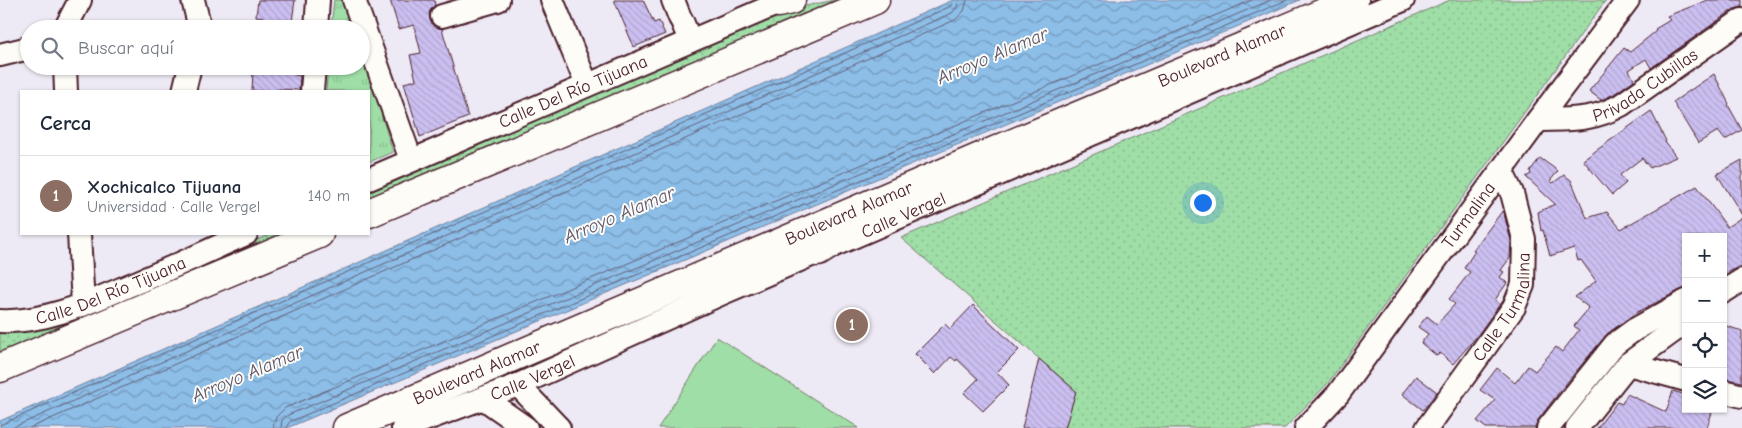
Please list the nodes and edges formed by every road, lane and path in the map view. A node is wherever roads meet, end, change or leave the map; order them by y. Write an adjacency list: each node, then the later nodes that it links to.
1 (80, 0): 13 (street)
2 (193, 0): 14 (street)
3 (318, 0): 15 (street)
4 (354, 0): 16 (street)
5 (498, 0): 12 (street)
6 (552, 0): 25 (street)
7 (875, 0): 34 (highway)
8 (1354, 0): 30 (highway, Boulevard Alamar)
9 (1403, 0): 38 (street, Calle Vergel)
10 (1628, 0): 29 (street, Turmalina)
11 (785, 1): 17 (street, Calle Del Río Tijuana)
12 (442, 16)
13 (70, 20)
14 (198, 20)
15 (317, 20)
16 (361, 20)
17 (681, 20): 25 (street, Calle Del Río Tijuana)
18 (1742, 20): 29 (street, Privada Cubillas)
19 (370, 45): 31 (street)
20 (20, 50): 21 (street)
21 (0, 55)
22 (65, 75): 26 (street)
23 (188, 75): 27 (street)
24 (313, 75): 28 (street)
25 (587, 85): 31 (street, Calle Del Río Tijuana)
26 (66, 90)
27 (184, 90)
28 (312, 90)
29 (1538, 120): 32 (street, Turmalina)
30 (980, 157): 38 (highway); 50 (highway, Boulevard Alamar)
31 (411, 160): 33 (street, Calle Del Río Tijuana)
32 (1502, 172): 54 (street, Turmalina); 55 (street, Calle Turmalina)
33 (370, 179)
34 (370, 213)
35 (79, 235): 40 (street)
36 (244, 235): 40 (street, Calle Del Río Tijuana)
37 (317, 235): 44 (highway)
38 (818, 252): 46 (street, Calle Vergel)
39 (1682, 303): 56 (street)
40 (83, 305): 41 (street, Calle Del Río Tijuana)
41 (0, 321)
42 (1685, 323): 43 (street)
43 (1628, 364): 45 (street); 57 (street)
44 (0, 368)
45 (1682, 379)
46 (518, 385): 49 (street, Calle Vergel); 53 (street)
47 (1727, 391): 48 (street)
48 (1742, 396)
49 (483, 398): 51 (street, Calle Vergel); 52 (street)
50 (347, 428)
51 (403, 428)
52 (526, 428)
53 (559, 428)
54 (1306, 428)
55 (1427, 428)
56 (1548, 428)
57 (1577, 428)

